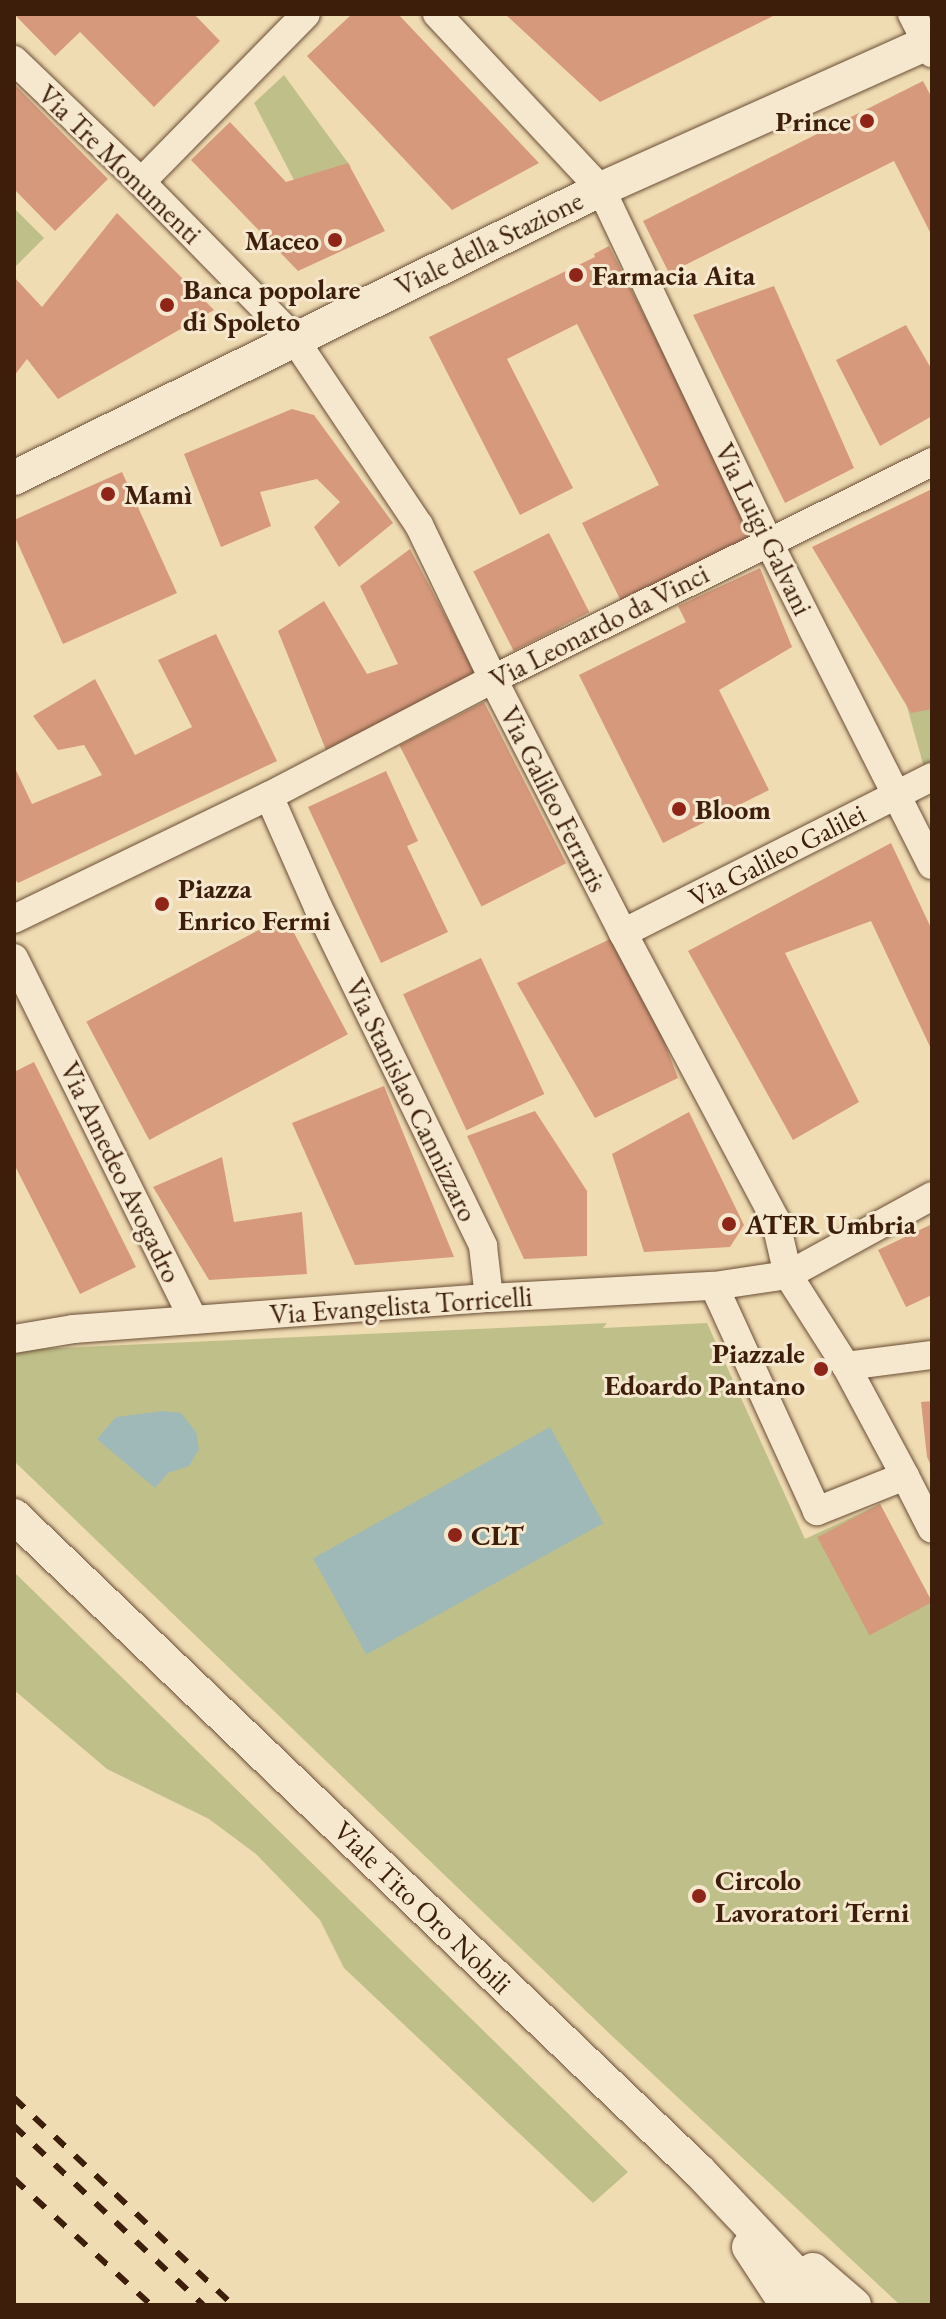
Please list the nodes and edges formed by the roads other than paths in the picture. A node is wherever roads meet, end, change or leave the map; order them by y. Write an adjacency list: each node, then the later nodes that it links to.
1 (306, 14): 5 (street)
2 (437, 14): 6 (street, Via Luigi Galvani)
3 (925, 35): 6 (street, Viale della Stazione)
4 (14, 60): 5 (street, Via Tre Monumenti)
5 (141, 182): 7 (street, Via Tre Monumenti)
6 (601, 189): 7 (street, Viale della Stazione); 10 (street, Via Luigi Galvani)
7 (293, 337): 9 (street, Viale della Stazione); 11 (street, Via Galileo Ferraris)
8 (932, 462): 10 (street, Via Leonardo da Vinci)
9 (14, 478)
10 (768, 541): 11 (street, Via Leonardo da Vinci); 13 (street, Via Luigi Galvani)
11 (493, 679): 14 (street, Via Leonardo da Vinci); 17 (street, Via Galileo Ferraris)
12 (932, 777): 13 (street, Via Galileo Galilei)
13 (899, 794): 15 (street, Via Luigi Galvani); 17 (street, Via Galileo Galilei)
14 (269, 796): 16 (street); 22 (street, Via Stanislao Cannizzaro)
15 (932, 865)
16 (14, 919)
17 (623, 933): 20 (street, Via Galileo Ferraris)
18 (14, 958): 23 (street, Via Amedeo Avogadro)
19 (932, 1196): 20 (street)
20 (788, 1275): 21 (street, Via Evangelista Torricelli); 26 (street)
21 (714, 1286): 22 (street, Via Evangelista Torricelli); 27 (street)
22 (489, 1298): 23 (street, Via Evangelista Torricelli)
23 (194, 1320): 24 (street, Via Evangelista Torricelli)
24 (14, 1339)
25 (932, 1355): 26 (street)
26 (846, 1366): 27 (street)
27 (905, 1476): 29 (street)
28 (14, 1516): 30 (street, Viale Tito Oro Nobili)
29 (932, 1529)
30 (698, 2170): 31 (street); 32 (street, Viale Tito Oro Nobili); 33 (street)
31 (787, 2305)
32 (825, 2305)
33 (854, 2305)

